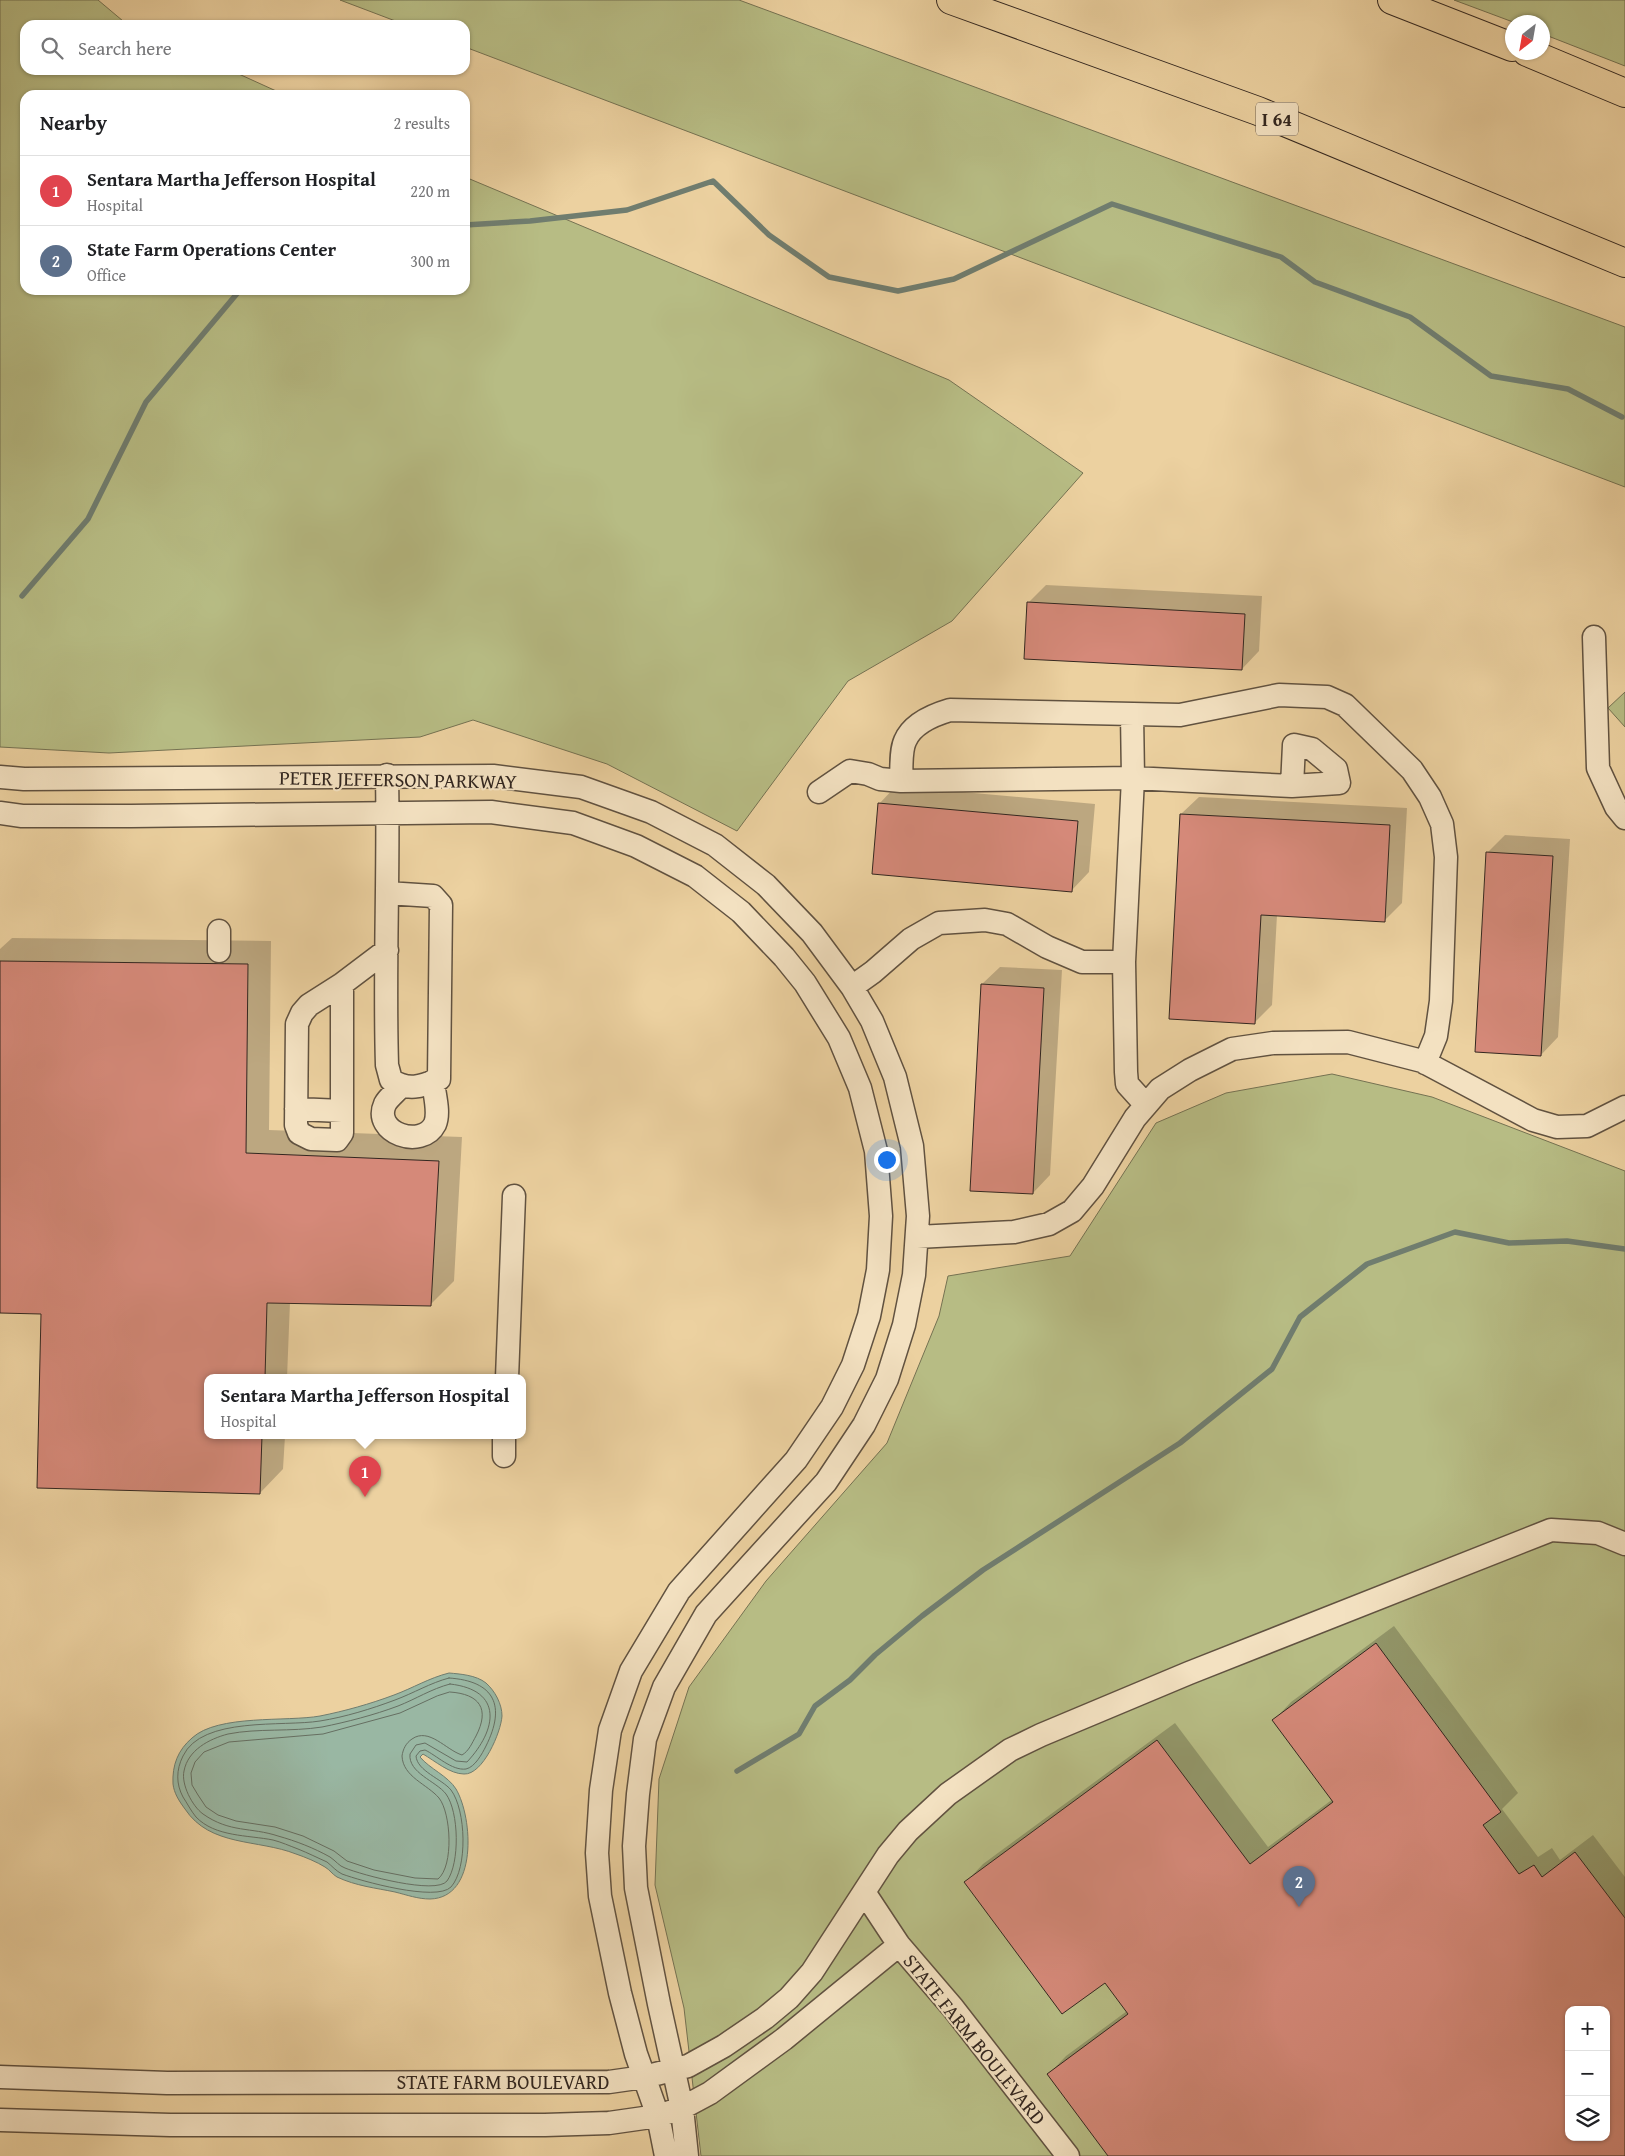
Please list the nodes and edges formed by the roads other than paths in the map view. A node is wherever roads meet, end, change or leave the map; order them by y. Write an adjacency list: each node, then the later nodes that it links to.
1 (952, 0): 6 (highway, I 64)
2 (1392, 0): 3 (highway)
3 (1505, 44)
4 (1546, 60): 5 (highway)
5 (1621, 91)
6 (1625, 263)
7 (1594, 637): 17 (street)
8 (1132, 714): 11 (street); 12 (street); 23 (street)
9 (388, 776): 10 (street, PETER JEFFERSON PARKWAY); 15 (street); 22 (street, PETER JEFFERSON PARKWAY)
10 (0, 777)
11 (1132, 778): 12 (street); 13 (street); 20 (street)
12 (902, 781): 14 (street)
13 (1292, 786)
14 (819, 792)
15 (388, 812): 16 (street, PETER JEFFERSON PARKWAY); 18 (street); 38 (street, PETER JEFFERSON PARKWAY)
16 (0, 813)
17 (1625, 818)
18 (387, 893): 19 (street); 24 (street)
19 (387, 950): 21 (street); 25 (street)
20 (1124, 962): 22 (street); 26 (street)
21 (342, 984): 28 (street); 29 (street)
22 (852, 987): 31 (street, PETER JEFFERSON PARKWAY)
23 (1425, 1063): 26 (street); 27 (street)
24 (433, 1081): 25 (street); 25 (street)
25 (400, 1086)
26 (1146, 1106): 31 (street)
27 (1625, 1107)
28 (296, 1109): 29 (street); 29 (street)
29 (342, 1111)
30 (514, 1196): 32 (street)
31 (917, 1237): 36 (street, PETER JEFFERSON PARKWAY)
32 (507, 1374)
33 (1625, 1544): 34 (street)
34 (864, 1892): 35 (street, STATE FARM BOULEVARD); 36 (street, STATE FARM BOULEVARD)
35 (900, 1945): 39 (street, STATE FARM BOULEVARD); 44 (street, STATE FARM BOULEVARD)
36 (674, 2071): 38 (street, STATE FARM BOULEVARD); 39 (street, PETER JEFFERSON PARKWAY)
37 (0, 2077): 38 (street, STATE FARM BOULEVARD)
38 (644, 2077): 40 (street, PETER JEFFERSON PARKWAY)
39 (682, 2108): 40 (street, STATE FARM BOULEVARD); 43 (street, PETER JEFFERSON PARKWAY)
40 (658, 2116): 41 (street, STATE FARM BOULEVARD); 42 (street, PETER JEFFERSON PARKWAY)
41 (0, 2120)
42 (666, 2156)
43 (687, 2156)
44 (1068, 2156)

